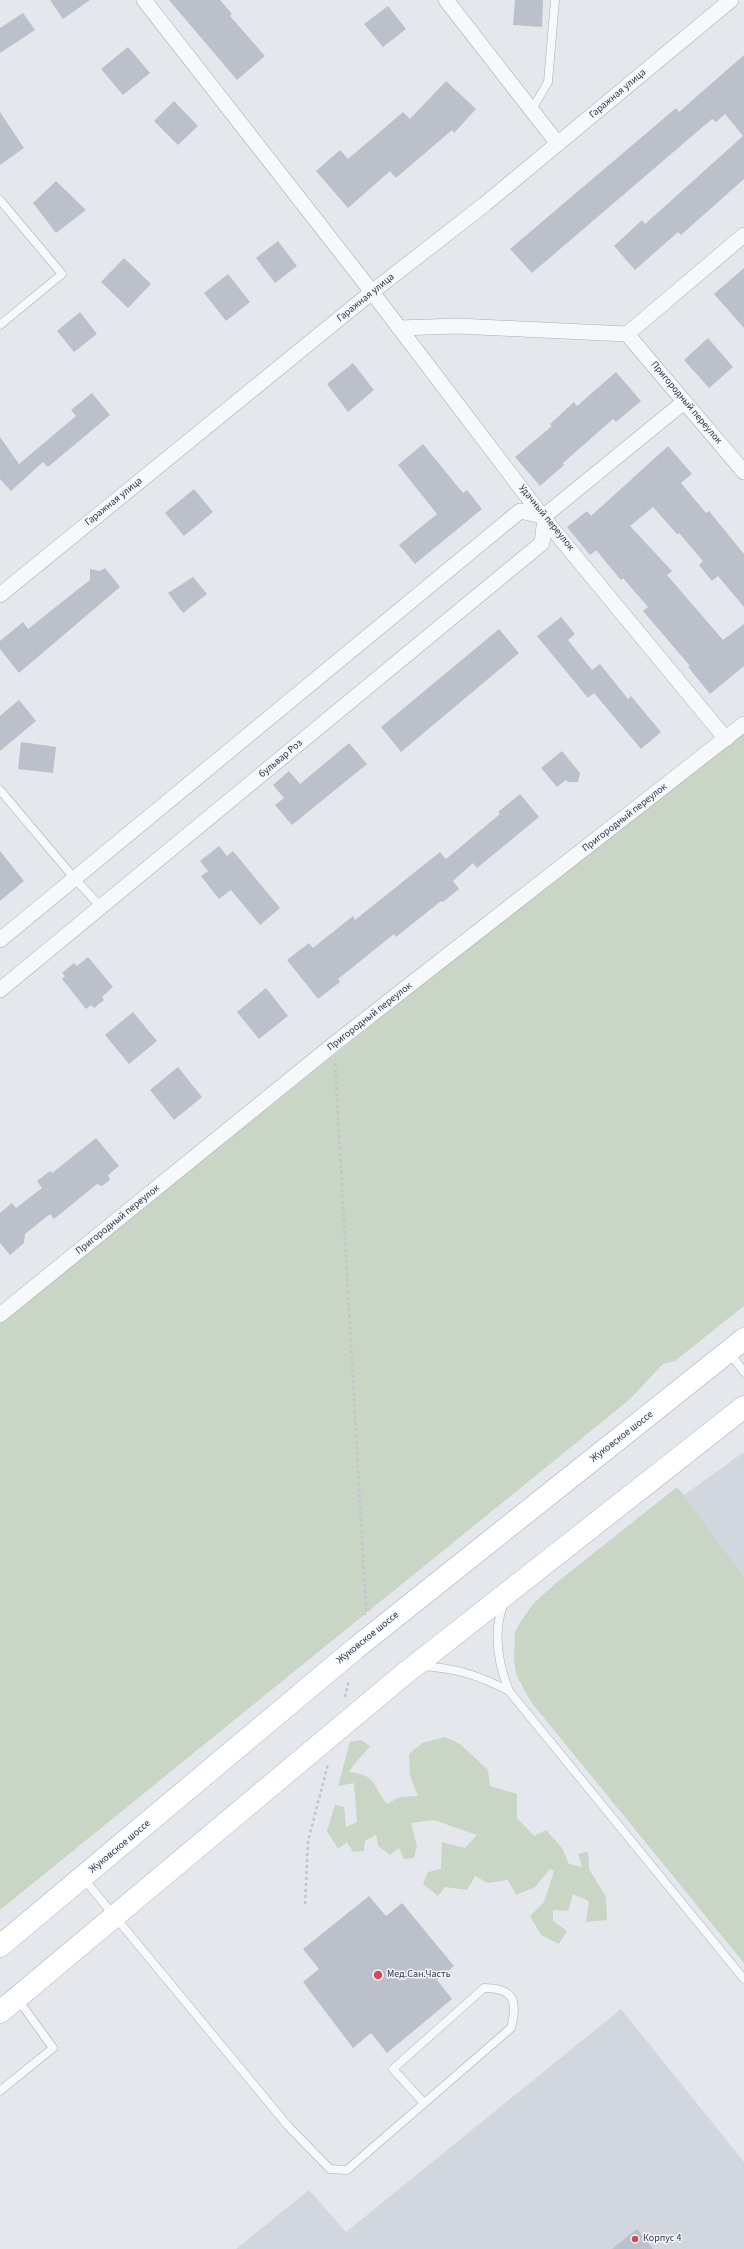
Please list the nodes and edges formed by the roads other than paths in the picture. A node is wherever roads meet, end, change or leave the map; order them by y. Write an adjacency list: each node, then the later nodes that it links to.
1 (144, 0): 9 (street, Удачный переулок)
2 (446, 0): 5 (street)
3 (555, 0): 5 (lane)
4 (731, 0): 6 (street, Гаражная улица)
5 (531, 112): 6 (street)
6 (558, 144): 9 (street, Гаражная улица)
7 (0, 200): 10 (lane)
8 (744, 235): 12 (street)
9 (372, 292): 11 (street, Удачный переулок); 16 (street, Гаражная улица)
10 (0, 325)
11 (399, 328): 12 (street); 15 (street, Удачный переулок)
12 (627, 334): 13 (street, Пригородный переулок)
13 (684, 402): 14 (street, Пригородный переулок); 15 (street)
14 (743, 469)
15 (544, 517): 18 (street, Удачный переулок); 20 (street); 21 (street, бульвар Роз)
16 (0, 595)
17 (744, 724): 18 (street, Пригородный переулок)
18 (726, 739): 24 (street, Пригородный переулок)
19 (0, 790): 20 (lane)
20 (75, 879): 21 (lane); 22 (street)
21 (101, 907): 23 (street, бульвар Роз)
22 (0, 940)
23 (0, 990)
24 (0, 1315)
25 (736, 1346): 26 (lane); 31 (main road, Жуковское шоссе)
26 (744, 1372)
27 (744, 1407): 28 (main road)
28 (508, 1594): 29 (main road); 30 (lane)
29 (416, 1666): 30 (lane); 32 (main road)
30 (509, 1691): 34 (lane)
31 (83, 1878): 32 (lane); 33 (main road, Жуковское шоссе)
32 (116, 1917): 35 (main road); 38 (lane)
33 (0, 1946)
34 (744, 1979)
35 (17, 1998): 36 (main road); 37 (lane)
36 (0, 2012)
37 (0, 2091)
38 (424, 2103): 38 (lane)

